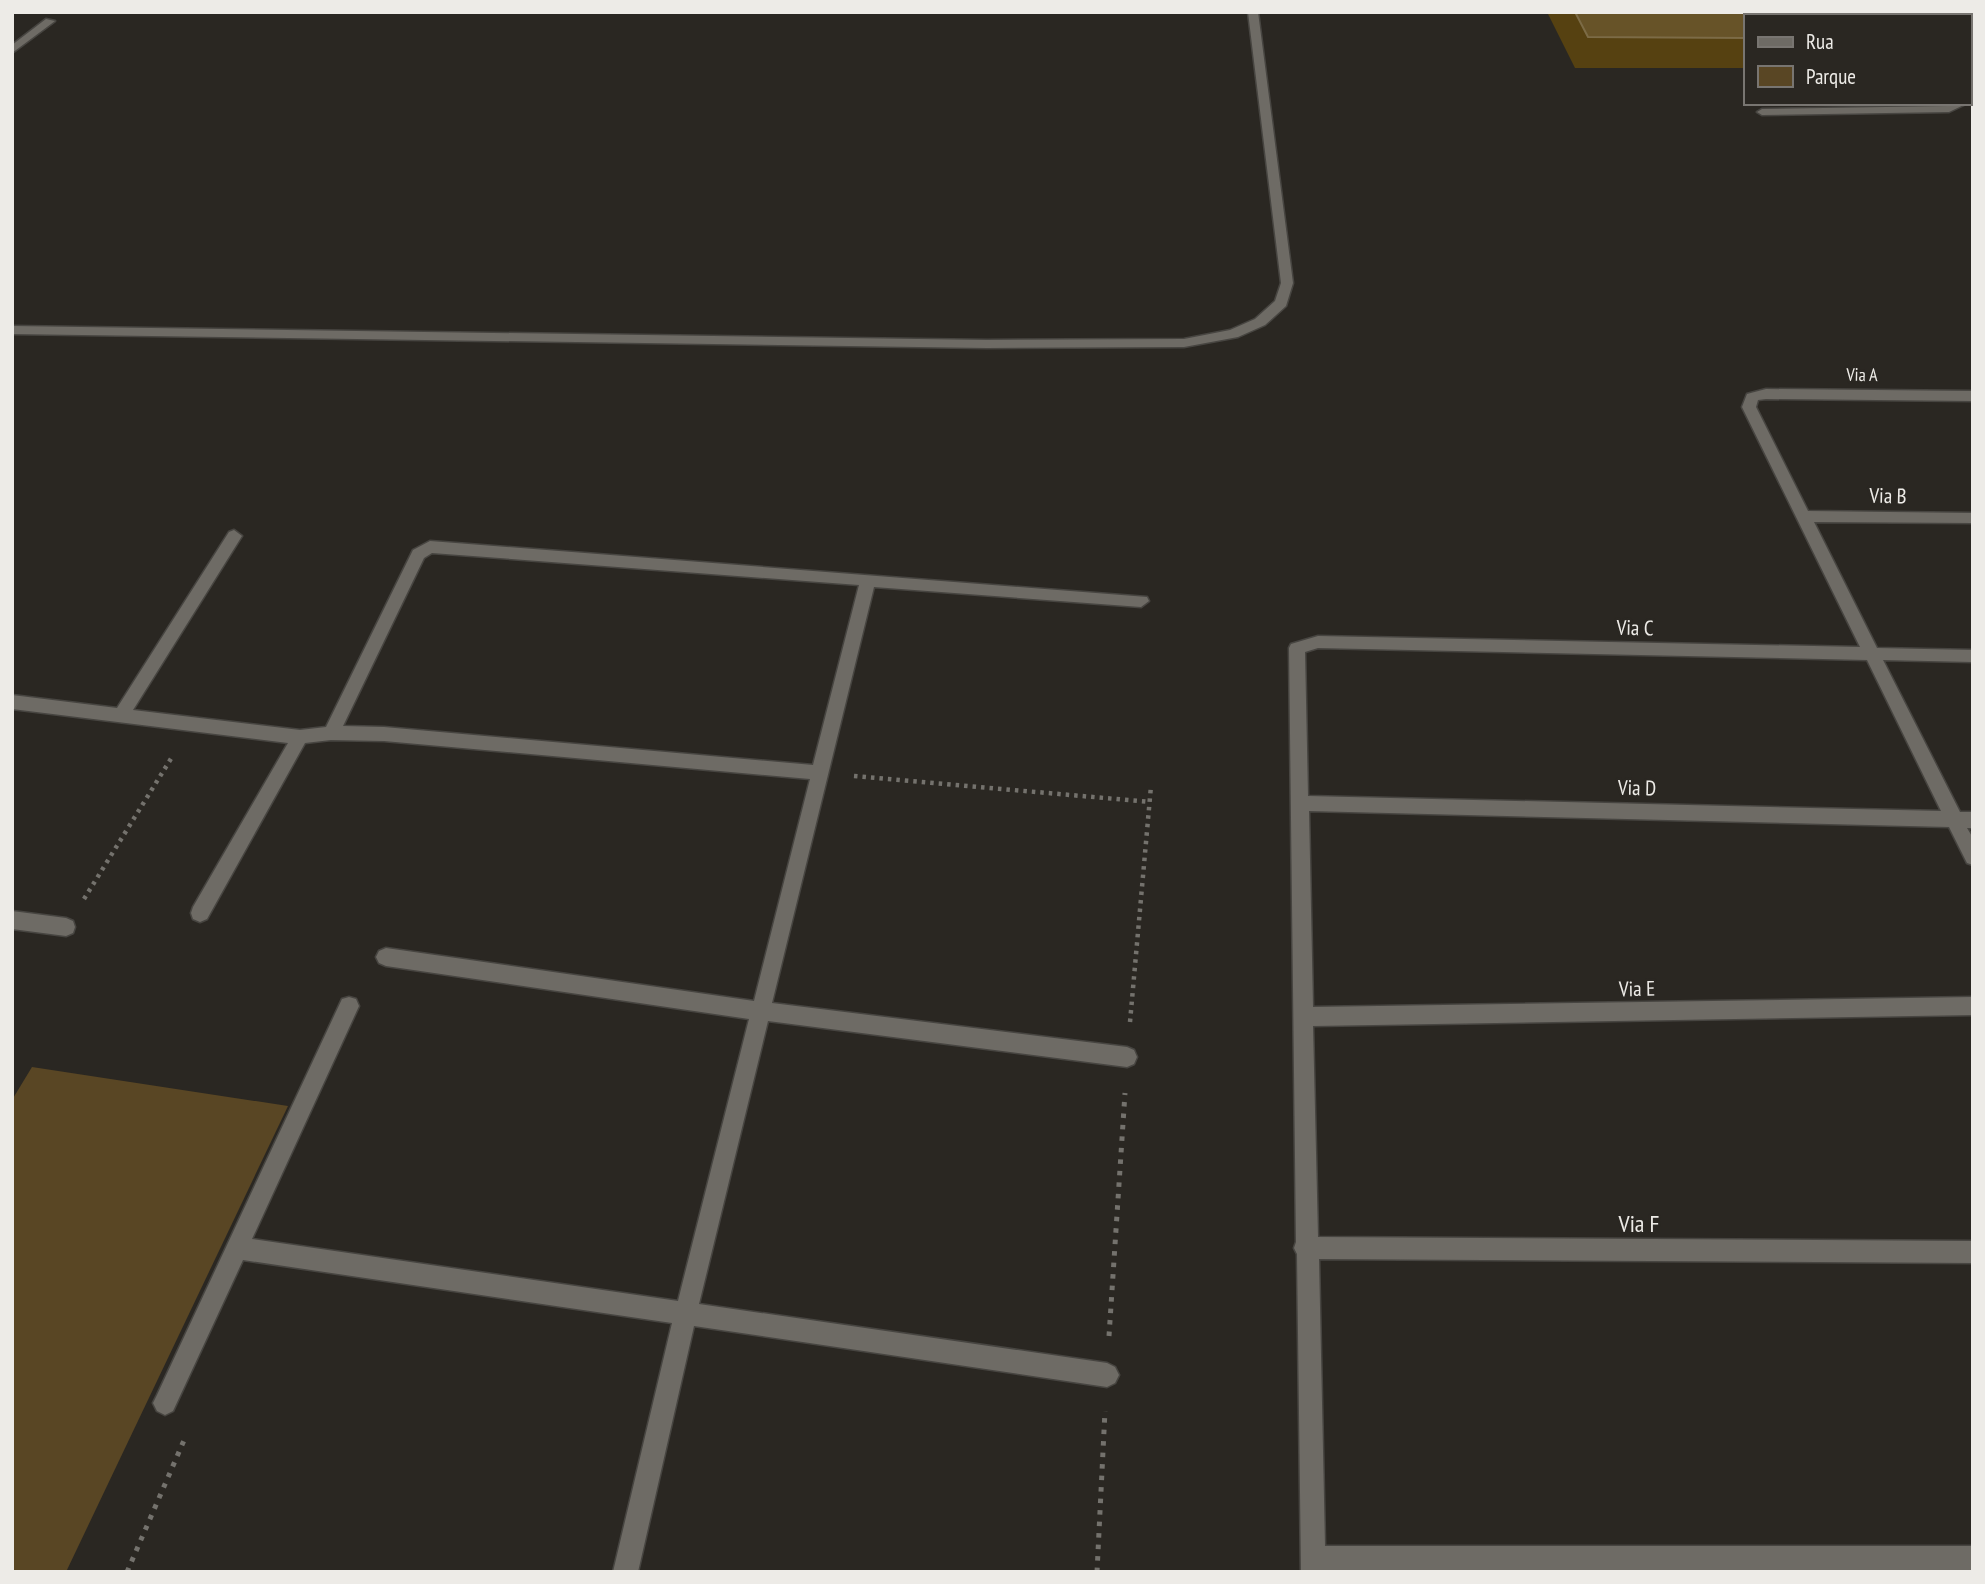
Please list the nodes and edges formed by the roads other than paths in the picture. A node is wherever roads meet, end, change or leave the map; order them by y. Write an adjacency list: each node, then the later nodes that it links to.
1 (1253, 12): 6 (street)
2 (50, 21): 3 (street)
3 (12, 50)
4 (1958, 105): 5 (street)
5 (1762, 112)
6 (12, 330)
7 (1973, 396): 8 (street, Via A)
8 (1802, 516): 9 (street, Via B); 13 (street)
9 (1973, 518)
10 (234, 536): 16 (street)
11 (868, 579): 12 (street); 17 (street); 19 (street)
12 (1141, 601)
13 (1871, 654): 14 (street, Via C); 20 (street, Via C); 21 (street)
14 (1973, 656)
15 (12, 702): 16 (street)
16 (121, 715): 18 (street)
17 (331, 733): 18 (street); 19 (street)
18 (300, 737): 24 (street)
19 (820, 773): 30 (street)
20 (1300, 803): 21 (street, Via D); 31 (street)
21 (1953, 819): 22 (street, Via D); 23 (street)
22 (1973, 820)
23 (1973, 857)
24 (200, 913)
25 (12, 920): 26 (street)
26 (66, 927)
27 (386, 957): 30 (street)
28 (349, 1006): 33 (street)
29 (1973, 1006): 31 (street, Via E)
30 (761, 1011): 32 (street); 36 (street)
31 (1302, 1017): 34 (street)
32 (1127, 1057)
33 (238, 1248): 36 (street); 38 (street)
34 (1306, 1248): 35 (street, Via F); 40 (street)
35 (1973, 1252)
36 (685, 1316): 37 (street); 41 (street)
37 (1107, 1375)
38 (165, 1403)
39 (1973, 1558): 40 (street)
40 (1313, 1565)
41 (625, 1572)

